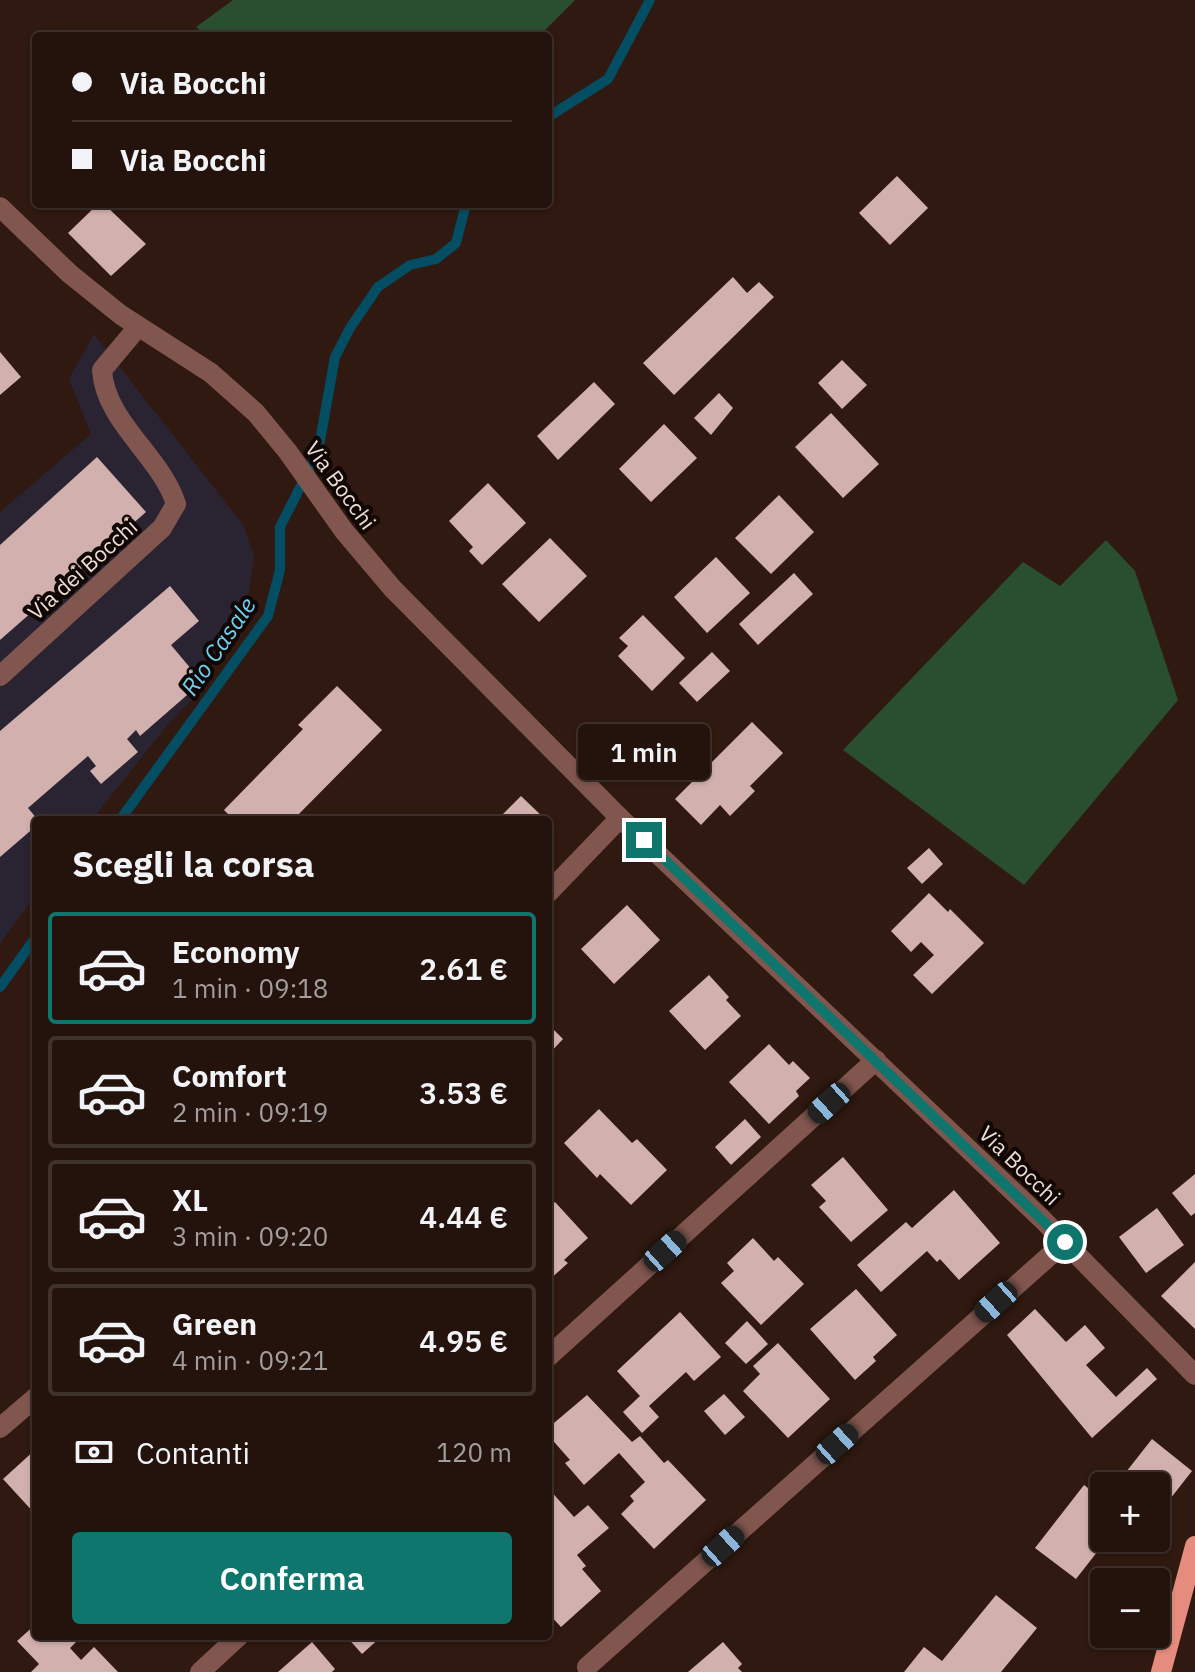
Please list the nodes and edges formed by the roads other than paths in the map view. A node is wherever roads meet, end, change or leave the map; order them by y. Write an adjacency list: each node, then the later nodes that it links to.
1 (0, 207): 2 (street, Via Bocchi)
2 (138, 327): 3 (street, Via dei Bocchi); 4 (street, Via Bocchi)
3 (0, 676)
4 (620, 818): 5 (street); 6 (street, Via Bocchi)
5 (552, 889)
6 (876, 1060): 7 (street, Via Bocchi); 8 (street)
7 (1065, 1242): 9 (street, Via Bocchi); 14 (street)
8 (552, 1353)
9 (1195, 1375)
10 (32, 1400): 11 (street)
11 (0, 1428)
12 (1195, 1546): 15 (main road)
13 (235, 1640): 16 (street)
14 (587, 1667)
15 (1164, 1669)
16 (200, 1672)

